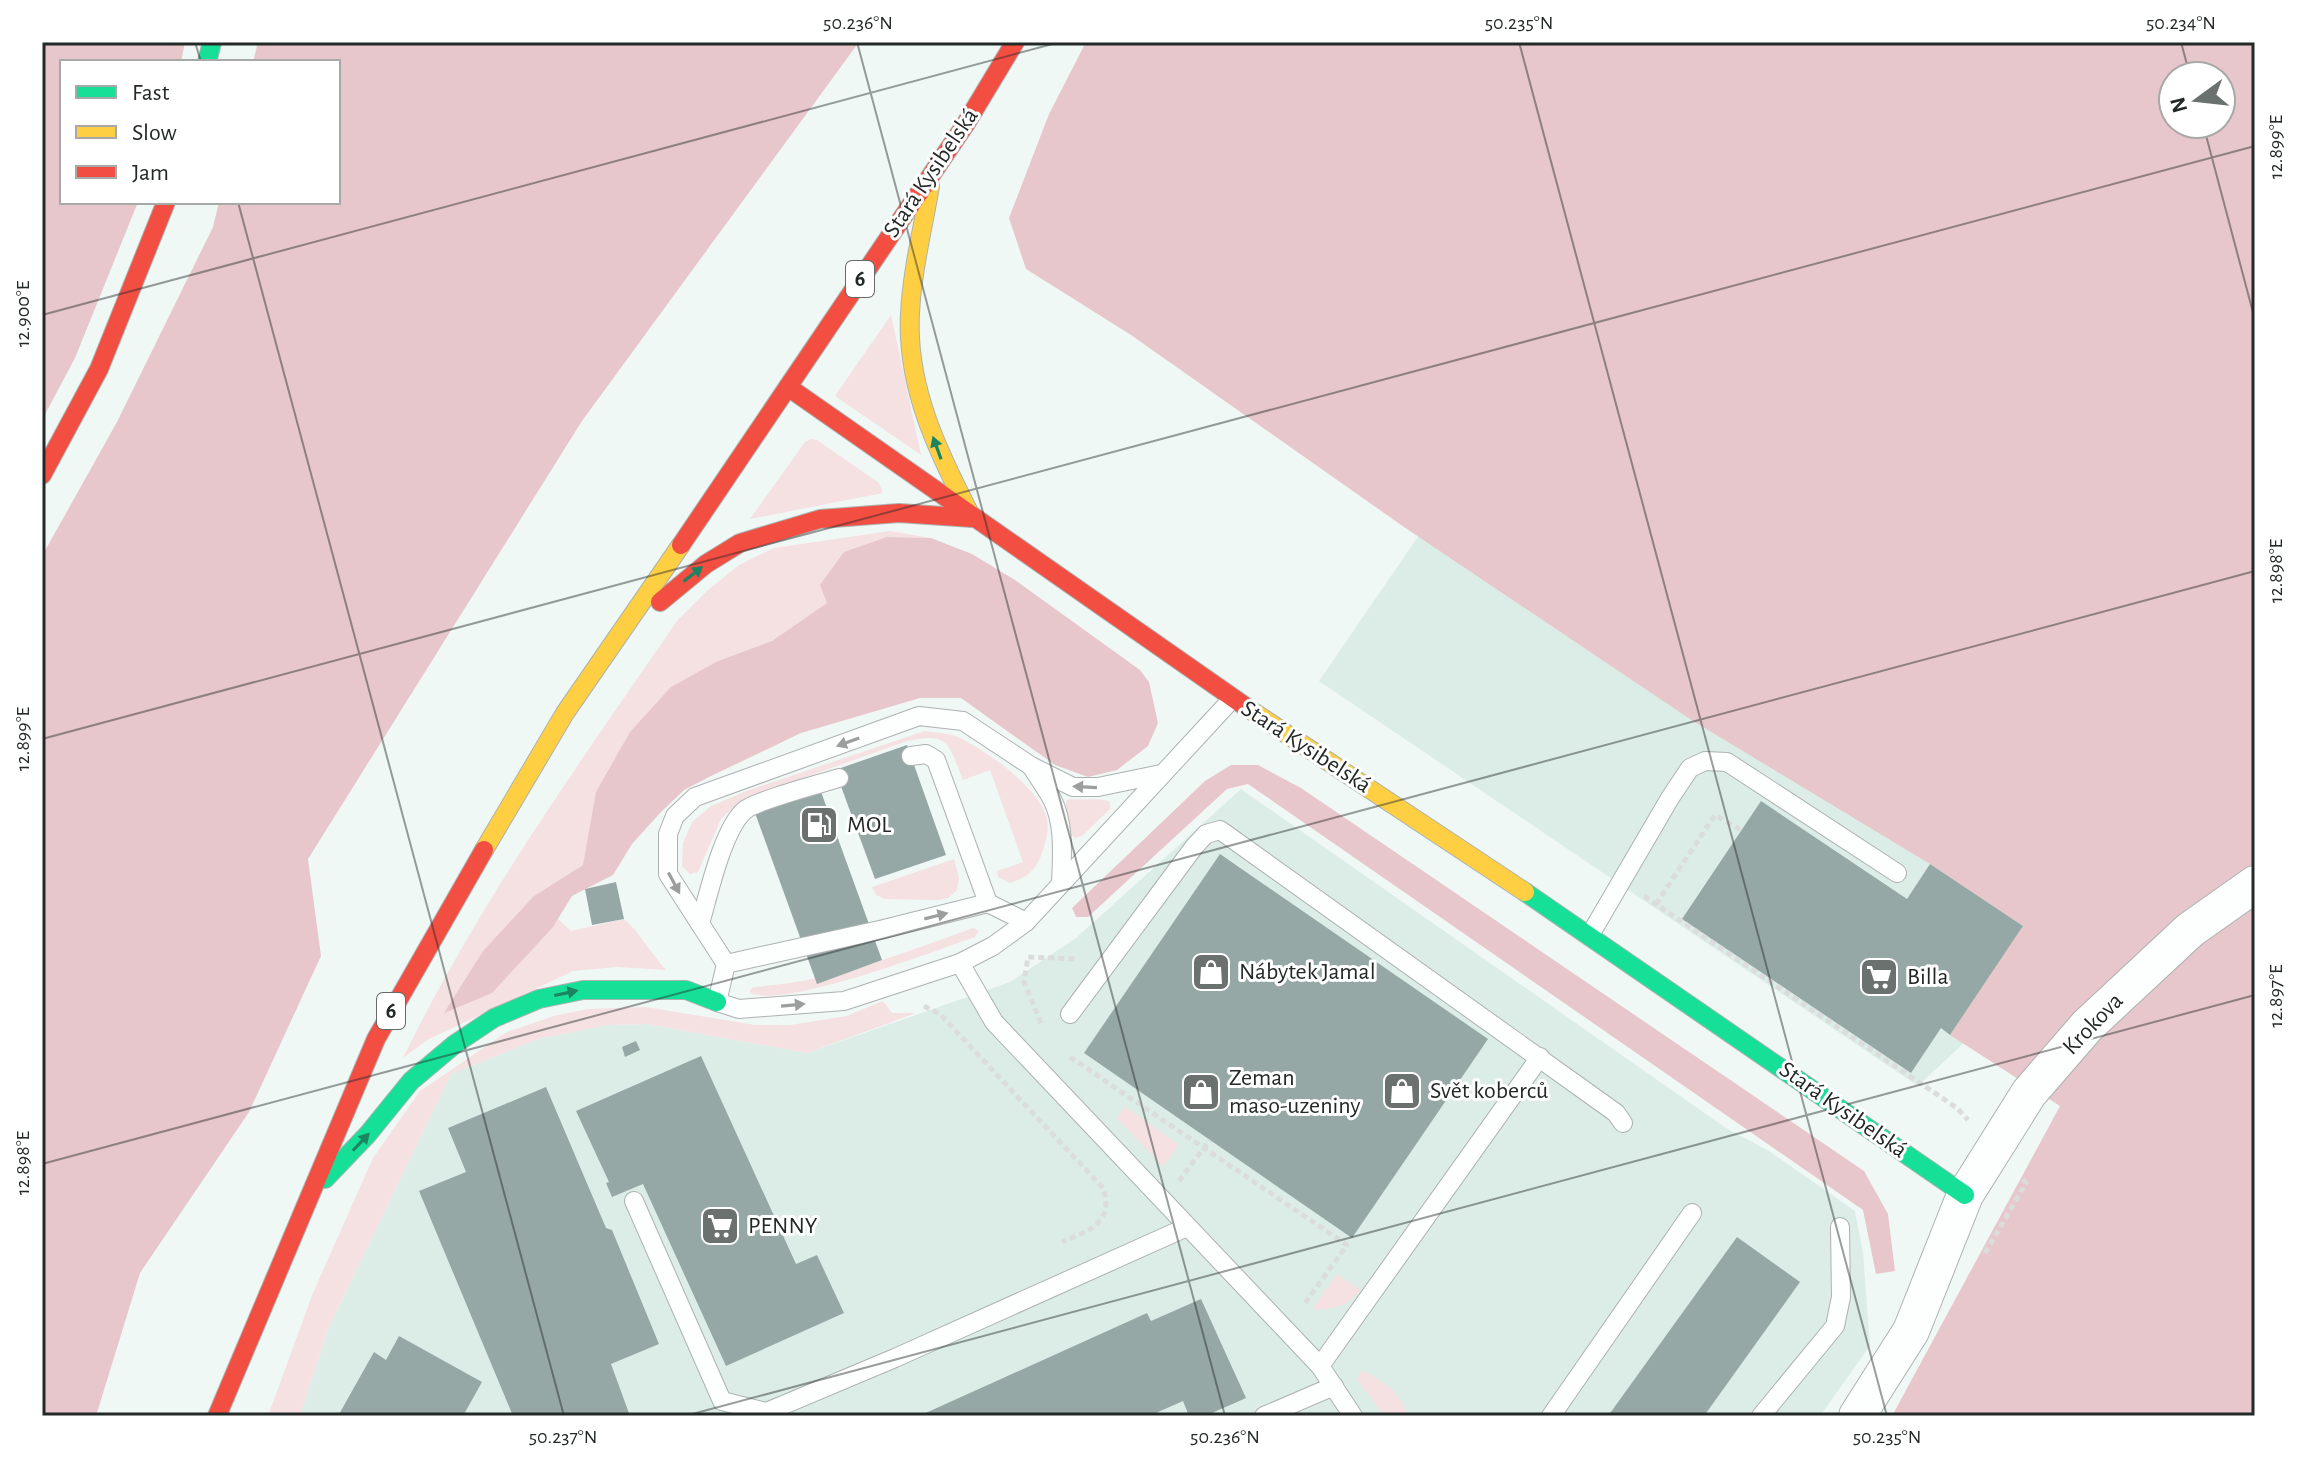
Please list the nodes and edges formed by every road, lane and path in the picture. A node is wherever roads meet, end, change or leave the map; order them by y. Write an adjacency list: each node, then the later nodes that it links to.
1 (1015, 42): 2 (main road, Stará Kysibelská / 6)
2 (933, 171): 4 (main road, Stará Kysibelská / 6); 6 (main road, one-way to 2)
3 (165, 204): 5 (main road)
4 (788, 387): 6 (main road, Stará Kysibelská); 7 (main road, 6)
5 (42, 475)
6 (972, 518): 7 (main road, one-way to 6); 8 (main road, Stará Kysibelská)
7 (614, 644): 36 (main road, 6)
8 (1233, 698): 11 (lane); 21 (main road, Stará Kysibelská)
9 (911, 756): 17 (lane)
10 (1031, 766): 11 (lane, one-way to 10); 15 (lane); 20 (lane, one-way to 20)
11 (1161, 774): 15 (lane)
12 (839, 778): 20 (lane)
13 (1741, 830): 18 (path)
14 (1897, 873): 21 (lane)
15 (1061, 883): 19 (lane)
16 (2255, 884): 35 (street, Krokova)
17 (988, 903): 19 (lane); 24 (lane, one-way to 17)
18 (1656, 904)
19 (1026, 922): 23 (lane)
20 (700, 924): 24 (lane)
21 (1590, 935): 35 (main road, Stará Kysibelská)
22 (1110, 960): 27 (lane); 28 (path); 30 (lane)
23 (960, 963): 25 (lane, one-way to 23); 39 (lane)
24 (726, 964): 25 (lane)
25 (717, 1002): 36 (main road, one-way to 25)
26 (915, 1007): 41 (path)
27 (1070, 1014)
28 (1047, 1034)
29 (1065, 1053): 33 (path)
30 (1540, 1057): 31 (lane); 43 (lane)
31 (1623, 1123)
32 (1210, 1140): 33 (path)
33 (1205, 1147): 34 (path); 42 (path)
34 (1177, 1184)
35 (1965, 1195): 52 (street)
36 (307, 1198): 47 (main road, 6)
37 (634, 1201): 46 (lane)
38 (1692, 1213): 50 (lane)
39 (1187, 1227): 42 (lane); 45 (lane)
40 (1840, 1227): 51 (lane)
41 (1062, 1242)
42 (1286, 1330): 43 (lane)
43 (1320, 1366): 44 (lane)
44 (1334, 1386): 48 (lane); 49 (lane)
45 (792, 1409): 46 (lane)
46 (762, 1414)
47 (217, 1416)
48 (1264, 1416)
49 (1353, 1416)
50 (1551, 1416)
51 (1761, 1416)
52 (1857, 1416)

